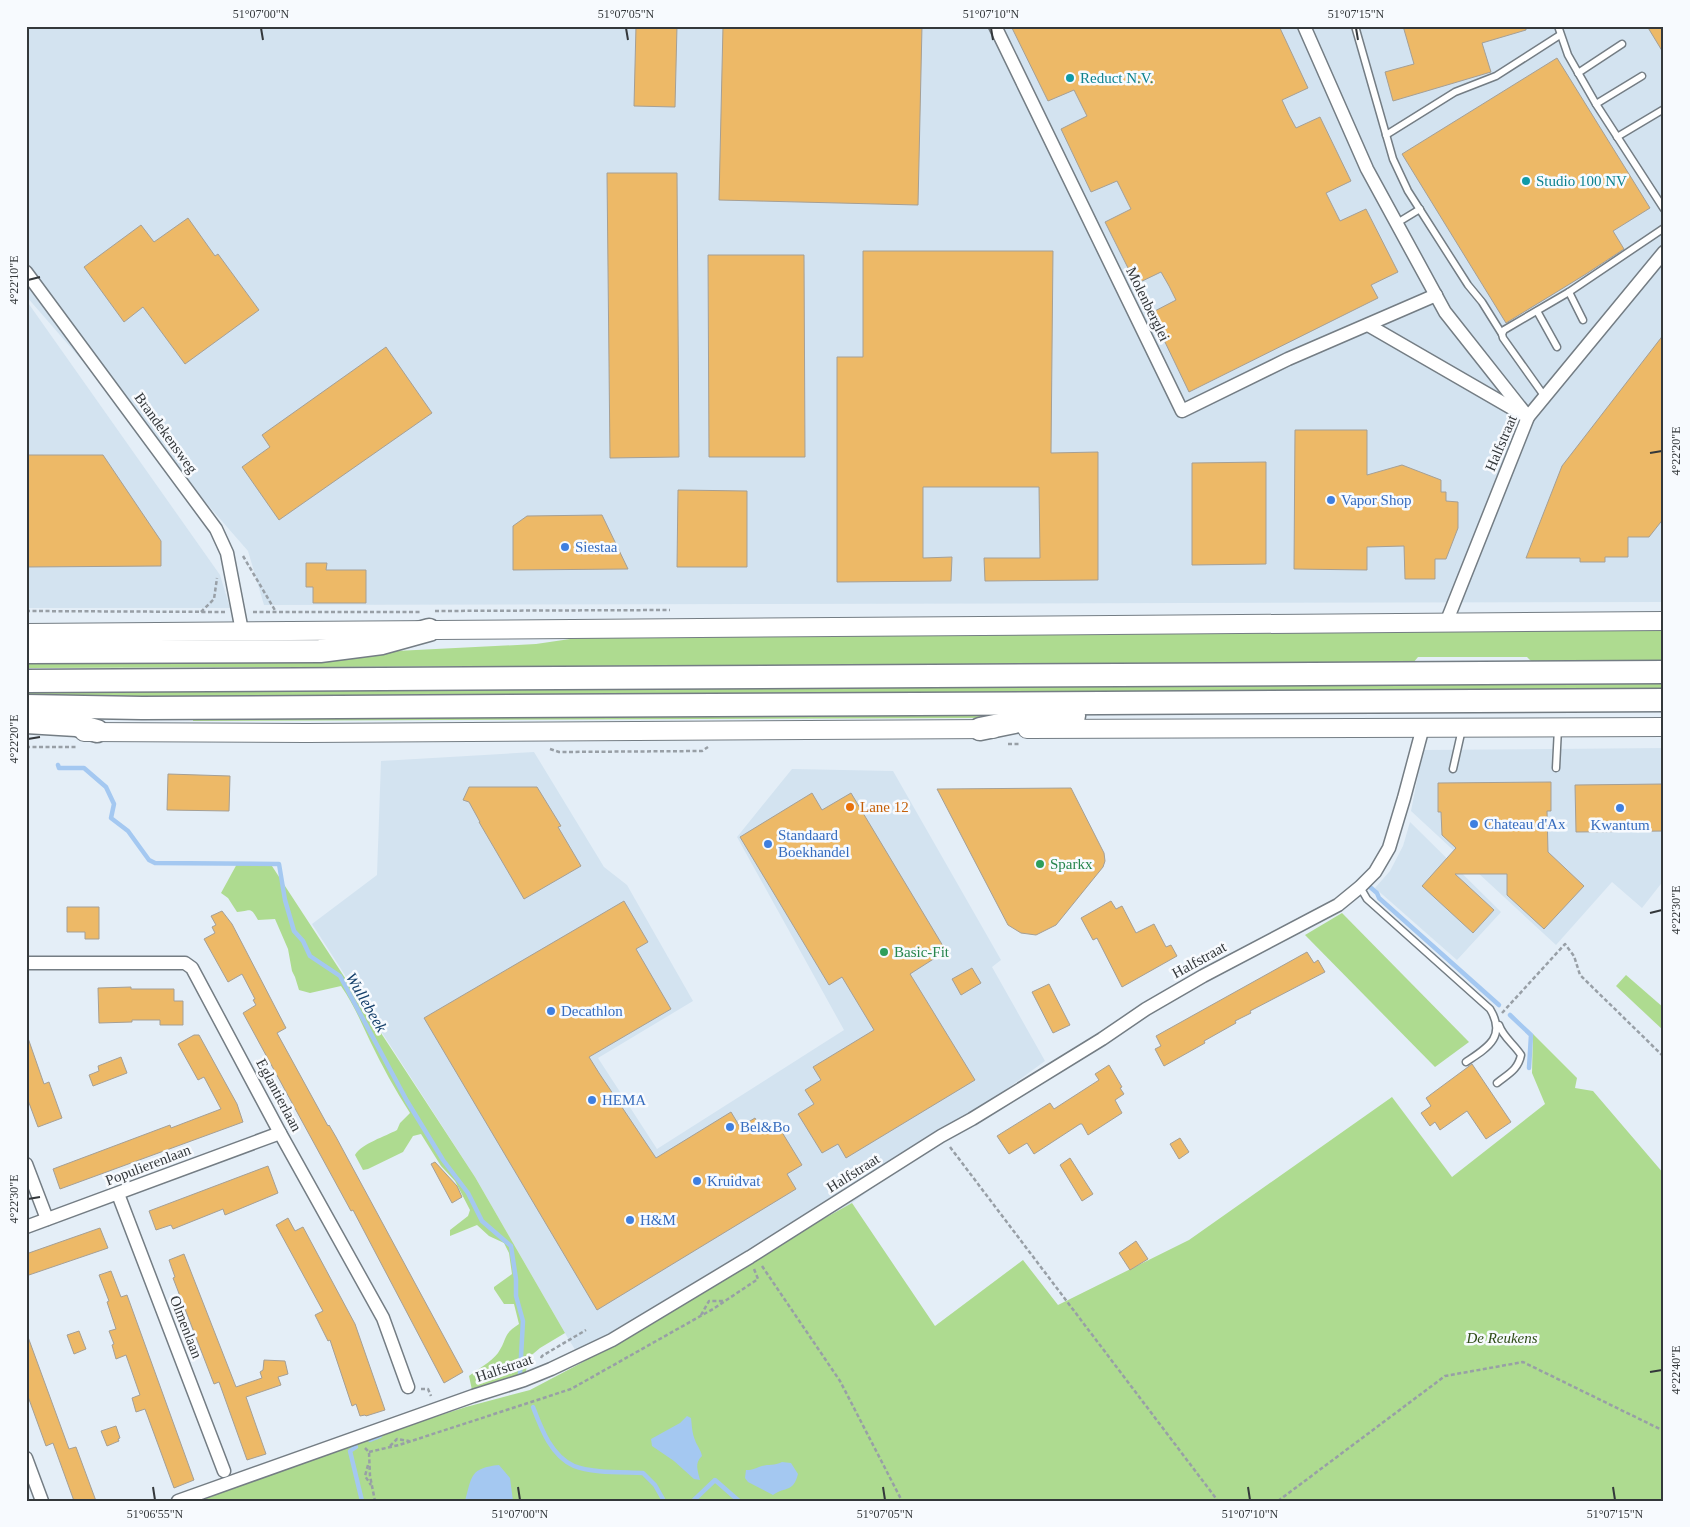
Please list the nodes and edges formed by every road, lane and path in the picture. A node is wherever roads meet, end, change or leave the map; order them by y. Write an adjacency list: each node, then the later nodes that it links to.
1 (995, 26): 24 (street, Molenberglei)
2 (1304, 26): 16 (street)
3 (1355, 26): 11 (lane)
4 (1558, 26): 5 (lane)
5 (1560, 35): 7 (lane); 11 (lane)
6 (1622, 44): 7 (lane)
7 (1578, 73): 9 (lane)
8 (1642, 76): 9 (lane)
9 (1596, 104): 12 (lane)
10 (1664, 109): 12 (lane)
11 (1386, 135): 14 (lane)
12 (1617, 137): 13 (lane)
13 (1661, 200): 15 (lane)
14 (1420, 209): 16 (lane); 25 (lane)
15 (1664, 209)
16 (1397, 223): 21 (street)
17 (1664, 228): 20 (lane)
18 (1664, 252): 27 (street, Halfstraat)
19 (26, 272): 29 (street, Brandekensweg)
20 (1569, 292): 22 (lane); 23 (lane)
21 (1436, 295): 24 (street, Molenberglei); 28 (street)
22 (1537, 311): 25 (lane); 26 (lane)
23 (1583, 320)
24 (1368, 325): 28 (street)
25 (1502, 334): 27 (lane)
26 (1557, 347)
27 (1544, 397): 28 (street, Halfstraat)
28 (1528, 417): 37 (street, Halfstraat)
29 (227, 553): 32 (path); 33 (street, Brandekensweg); 34 (path)
30 (672, 610): 35 (path)
31 (26, 611): 32 (path)
32 (200, 612): 33 (path)
33 (238, 612): 34 (path); 38 (street, Brandekensweg)
34 (276, 612): 35 (path)
35 (429, 618): 37 (main road); 38 (main road); 40 (highway)
36 (1664, 620): 37 (main road)
37 (1446, 623)
38 (242, 630): 39 (main road)
39 (26, 632)
40 (26, 652)
41 (1664, 672): 42 (highway)
42 (26, 681)
43 (1664, 700): 44 (highway)
44 (1126, 703): 45 (highway); 51 (highway)
45 (26, 706)
46 (26, 722): 53 (highway)
47 (1423, 727): 48 (main road); 51 (main road); 56 (street, Halfstraat)
48 (1462, 727): 49 (main road); 55 (lane)
49 (1558, 727): 50 (main road); 54 (lane)
50 (1664, 727)
51 (980, 729): 53 (main road)
52 (26, 732): 53 (main road)
53 (97, 732)
54 (1556, 768)
55 (1453, 770)
56 (1360, 887): 58 (lane); 63 (street, Halfstraat)
57 (26, 963): 62 (street, Eglantierlaan)
58 (1496, 1019): 59 (path); 60 (lane); 61 (lane)
59 (1664, 1057)
60 (1466, 1062)
61 (1497, 1083)
62 (280, 1133): 65 (street, Populierenlaan); 71 (street, Eglantierlaan)
63 (941, 1136): 72 (street, Halfstraat); 83 (path)
64 (26, 1164): 66 (street)
65 (118, 1194): 66 (street, Populierenlaan); 78 (street, Olmenlaan)
66 (47, 1220): 67 (street, Populierenlaan)
67 (26, 1227)
68 (758, 1261): 82 (path)
69 (725, 1301): 70 (path)
70 (701, 1316)
71 (408, 1387): 72 (path)
72 (437, 1409): 74 (street, Halfstraat)
73 (1664, 1431): 84 (path)
74 (355, 1438): 80 (street, Halfstraat); 81 (path)
75 (410, 1441): 76 (path)
76 (389, 1447)
77 (26, 1458): 79 (street)
78 (224, 1471)
79 (42, 1501)
80 (178, 1501)
81 (375, 1501)
82 (902, 1501)
83 (1218, 1501)
84 (1278, 1501)

